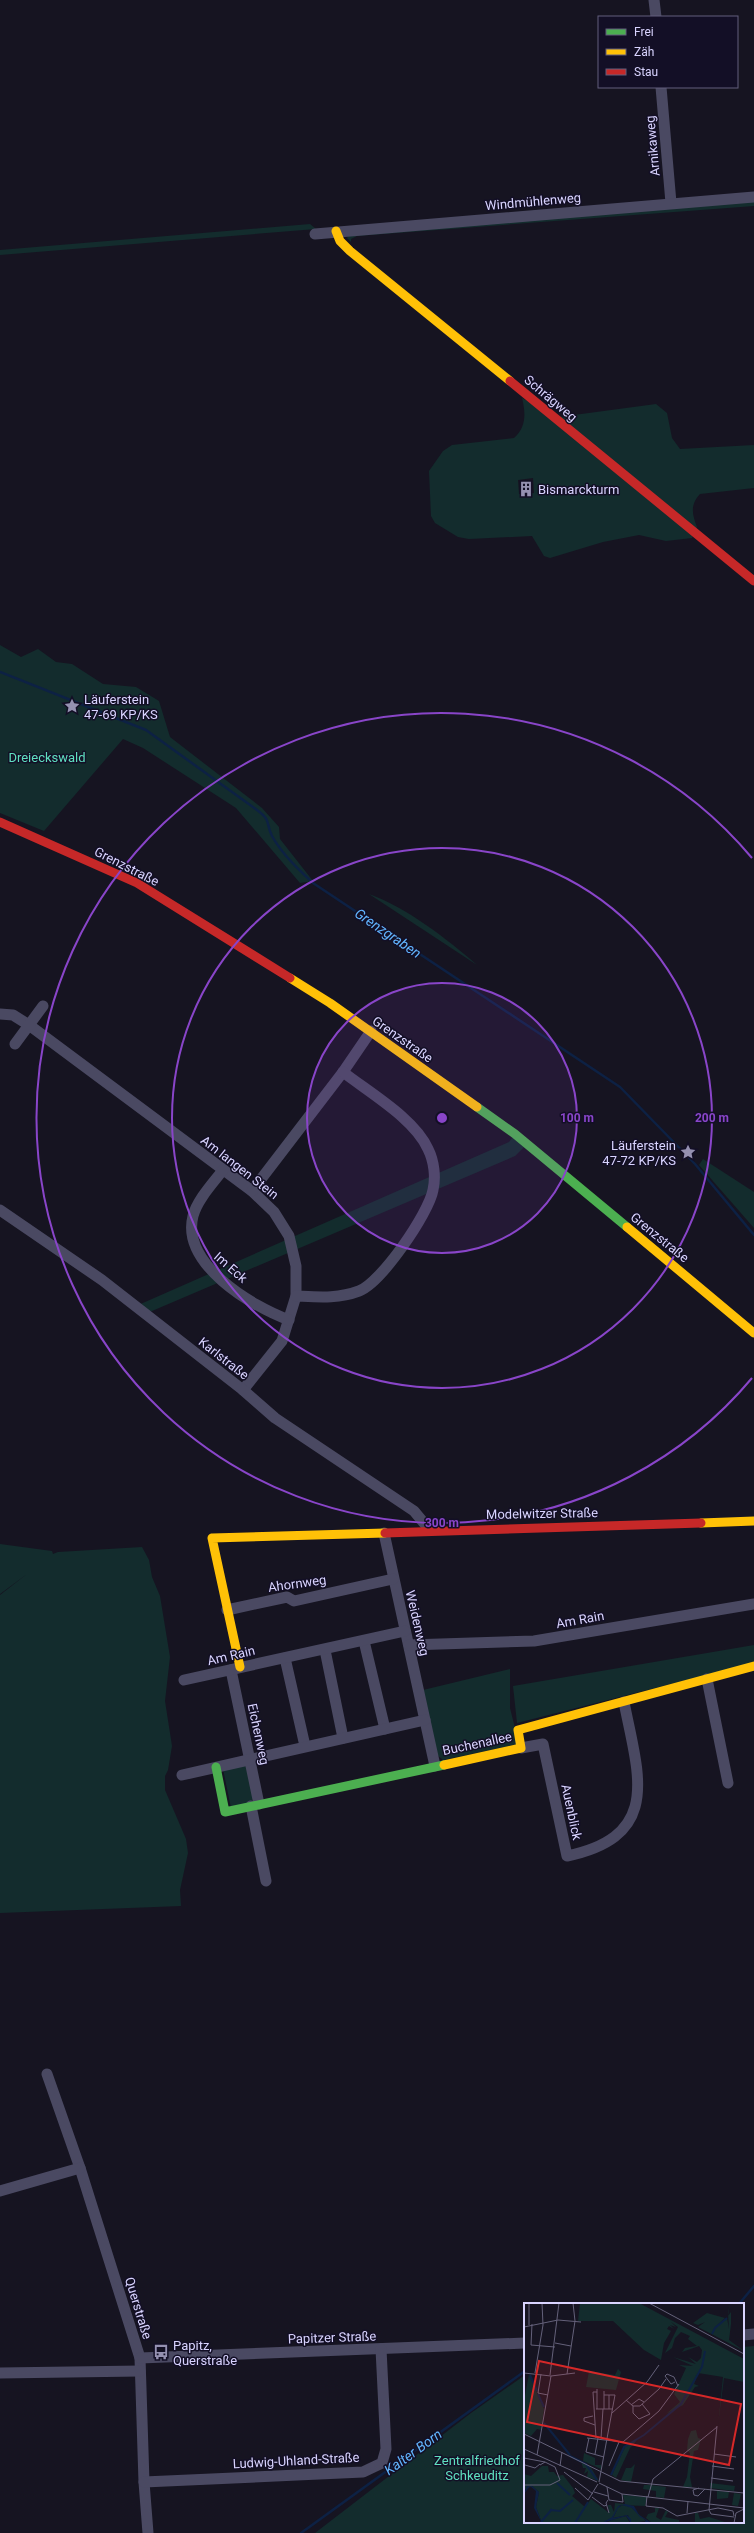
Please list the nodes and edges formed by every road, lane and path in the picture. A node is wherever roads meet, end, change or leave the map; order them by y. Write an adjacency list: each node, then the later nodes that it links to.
1 (654, 0): 2 (street)
2 (656, 16)
3 (661, 88): 5 (street, Arnikaweg)
4 (754, 197): 5 (street, Windmühlenweg)
5 (671, 203): 6 (street, Windmühlenweg)
6 (336, 231): 7 (street, Windmühlenweg); 8 (street, Schrägweg)
7 (315, 234)
8 (754, 581)
9 (0, 822): 13 (street, Grenzstraße)
10 (43, 1006): 12 (street)
11 (0, 1014): 12 (street, Am langen Stein)
12 (29, 1025): 14 (street); 16 (street, Am langen Stein)
13 (371, 1031): 15 (street); 21 (street, Grenzstraße)
14 (15, 1044)
15 (343, 1072): 17 (street); 19 (street)
16 (223, 1170): 17 (street, Am langen Stein); 20 (street, Im Eck)
17 (252, 1191): 19 (street, Am langen Stein)
18 (0, 1210): 22 (street, Karlstraße)
19 (296, 1296): 20 (street, Am langen Stein)
20 (289, 1320): 22 (street, Am langen Stein)
21 (754, 1332)
22 (243, 1390): 24 (street, Karlstraße)
23 (754, 1521): 24 (street, Modelwitzer Straße)
24 (429, 1529): 25 (street, Modelwitzer Straße)
25 (384, 1533): 26 (street, Modelwitzer Straße); 27 (street, Weidenweg)
26 (212, 1538): 29 (street, Eichenweg)
27 (393, 1579): 29 (street, Ahornweg); 30 (street, Weidenweg)
28 (754, 1604): 32 (street, Am Rain)
29 (227, 1610): 36 (street, Eichenweg)
30 (405, 1631): 31 (street, Am Rain); 32 (street, Weidenweg)
31 (364, 1641): 33 (street, Am Rain); 41 (street)
32 (409, 1645): 40 (street, Weidenweg)
33 (325, 1650): 34 (street, Am Rain); 42 (street)
34 (285, 1658): 36 (street, Am Rain); 43 (street)
35 (754, 1666): 37 (street, Buchenallee)
36 (235, 1669): 38 (street, Am Rain); 45 (street, Eichenweg)
37 (707, 1679): 39 (street, Buchenallee); 49 (street)
38 (184, 1680)
39 (624, 1702): 44 (street, Buchenallee); 44 (street, Auenblick)
40 (425, 1720): 41 (street); 46 (street, Weidenweg)
41 (384, 1729): 42 (street)
42 (344, 1738): 43 (street)
43 (304, 1746): 45 (street)
44 (521, 1748): 46 (street, Buchenallee)
45 (250, 1759): 47 (street); 50 (street, Eichenweg)
46 (435, 1766): 50 (street, Buchenallee)
47 (216, 1767): 48 (street); 50 (street, Buchenallee)
48 (182, 1775)
49 (728, 1782)
50 (255, 1805): 51 (street, Eichenweg)
51 (266, 1881)
52 (47, 2074): 53 (street, Querstraße)
53 (80, 2168): 54 (street); 59 (street, Querstraße)
54 (0, 2191)
55 (754, 2334): 56 (street)
56 (744, 2335)
57 (524, 2343): 58 (street, Papitzer Straße)
58 (381, 2349): 59 (street, Papitzer Straße); 62 (street, Ludwig-Uhland-Straße)
59 (140, 2358): 60 (street, Querstraße)
60 (140, 2371): 61 (street); 62 (street, Querstraße)
61 (0, 2373)
62 (144, 2482): 63 (street, Querstraße)
63 (148, 2533)

